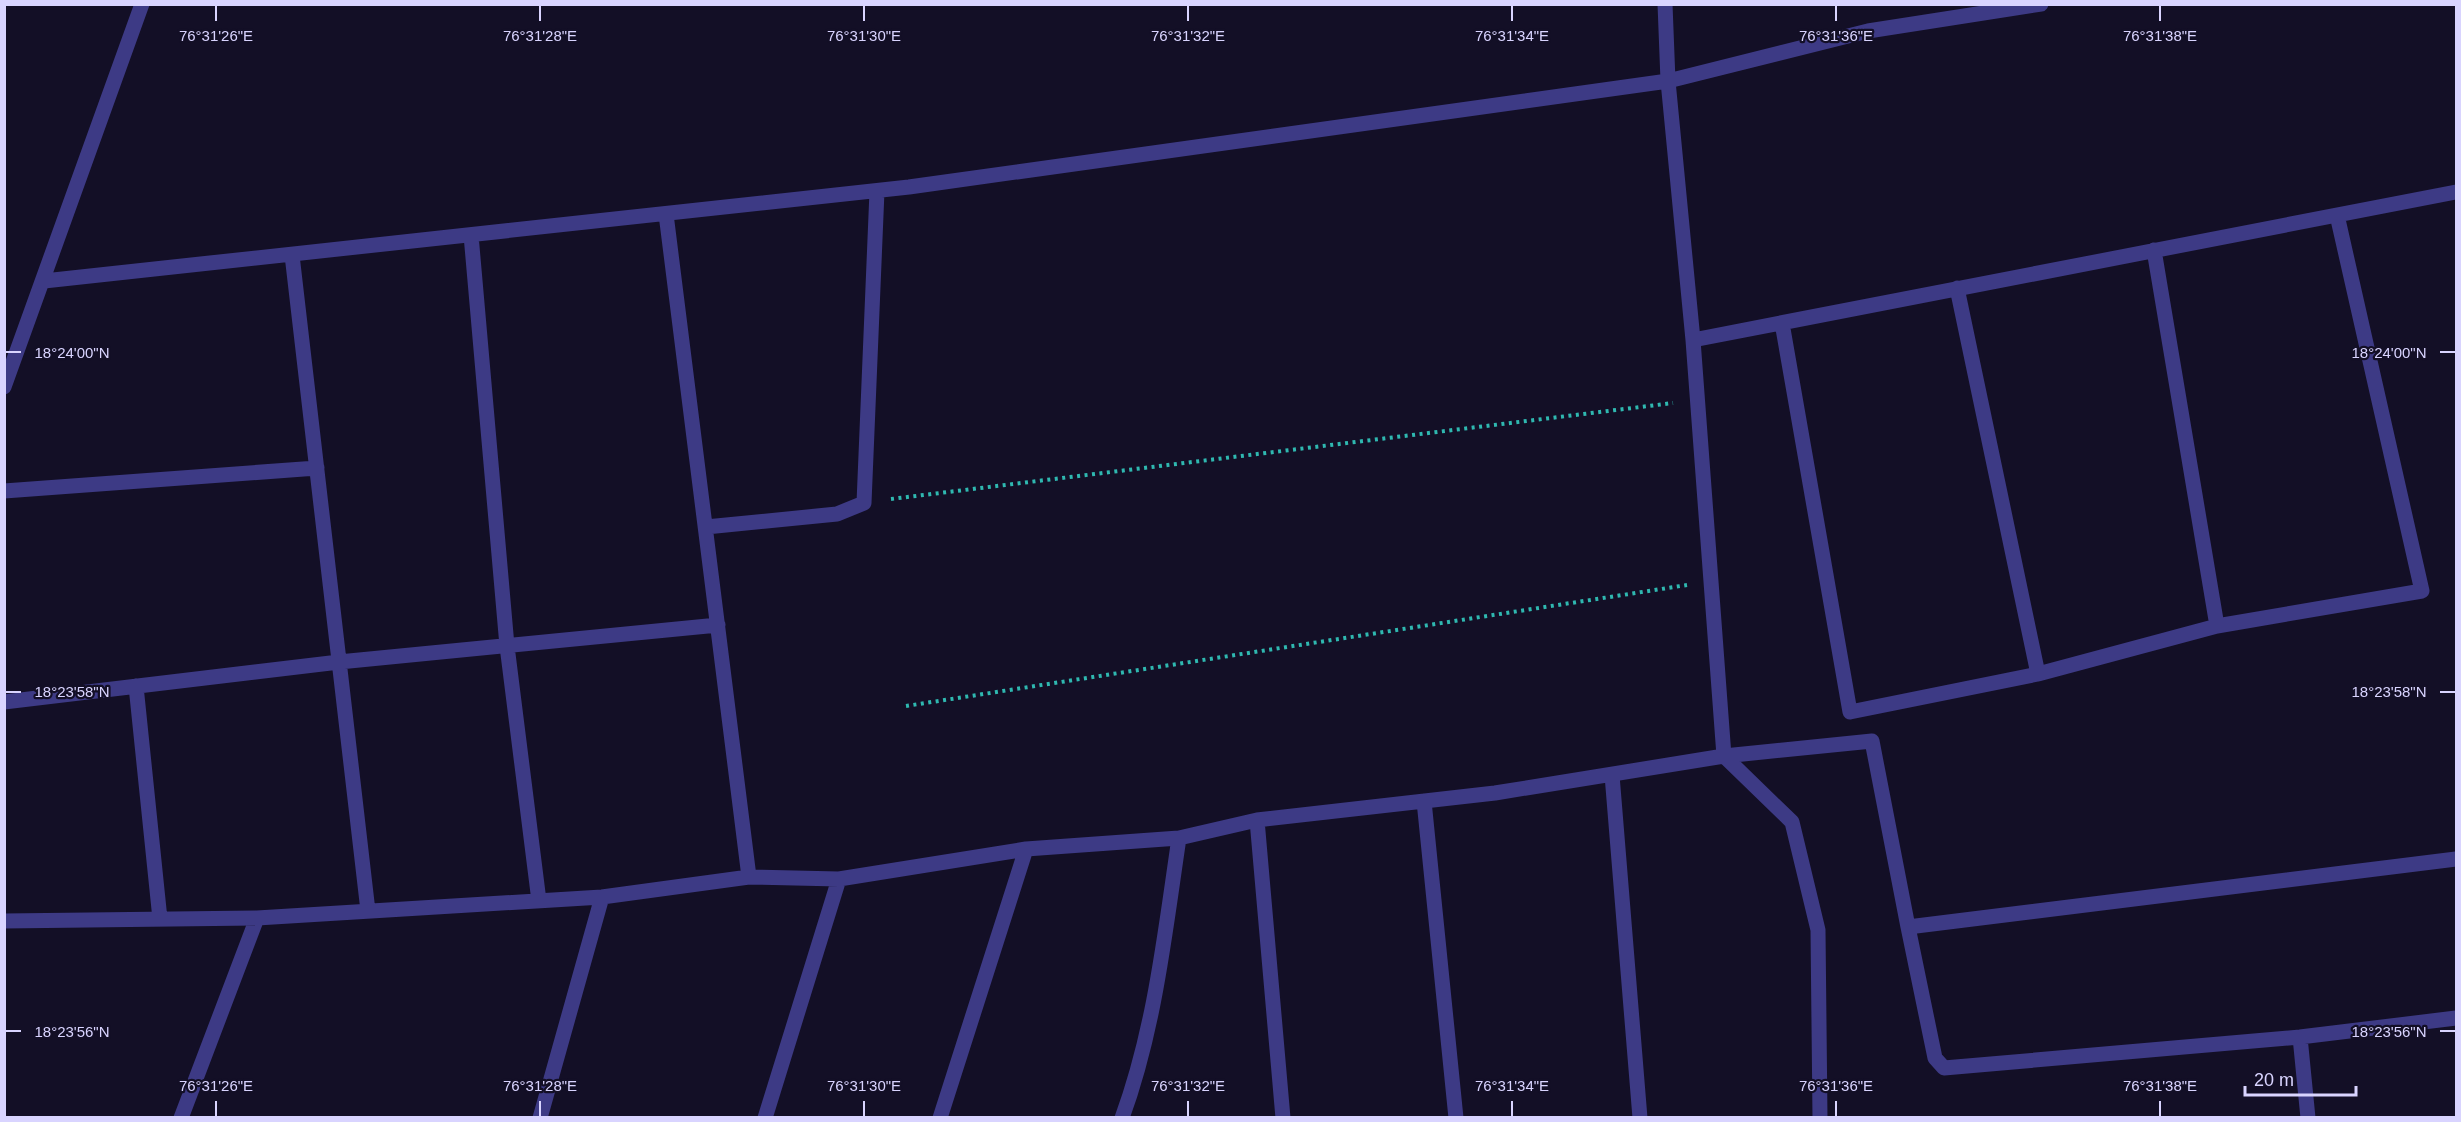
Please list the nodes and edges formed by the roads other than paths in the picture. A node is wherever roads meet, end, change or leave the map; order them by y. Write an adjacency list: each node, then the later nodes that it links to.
1 (142, 4): 12 (street)
2 (1665, 4): 4 (street)
3 (2041, 4): 4 (street)
4 (1668, 81): 5 (street); 15 (street)
5 (877, 191): 7 (street); 19 (street)
6 (2457, 192): 8 (street)
7 (666, 214): 9 (street); 19 (street)
8 (2337, 215): 10 (street); 21 (street)
9 (471, 235): 11 (street); 22 (street)
10 (2154, 250): 13 (street); 21 (street)
11 (292, 255): 12 (street); 17 (street)
12 (44, 281): 16 (street)
13 (1957, 288): 14 (street); 24 (street)
14 (1782, 322): 15 (street); 24 (street)
15 (1693, 340): 27 (street)
16 (4, 387)
17 (316, 468): 18 (street); 23 (street)
18 (4, 491)
19 (706, 527): 20 (street)
20 (718, 625): 22 (street); 34 (street)
21 (2217, 626): 24 (street)
22 (507, 646): 23 (street); 37 (street)
23 (339, 662): 25 (street); 38 (street)
24 (2038, 674)
25 (136, 686): 26 (street); 40 (street)
26 (4, 702)
27 (1724, 756): 28 (street); 42 (street); 53 (street)
28 (1612, 775): 29 (street); 52 (street)
29 (1424, 801): 30 (street); 51 (street)
30 (1257, 820): 31 (street); 50 (street)
31 (1179, 838): 32 (street); 49 (street)
32 (1026, 849): 35 (street); 48 (street)
33 (2457, 859): 42 (street)
34 (749, 877): 35 (street); 36 (street)
35 (839, 879): 47 (street)
36 (602, 897): 37 (street); 46 (street)
37 (539, 901): 38 (street)
38 (368, 911): 39 (street)
39 (257, 918): 40 (street); 45 (street)
40 (160, 919): 41 (street)
41 (4, 921)
42 (1908, 927): 44 (street)
43 (2457, 1018): 44 (street)
44 (2300, 1037): 54 (street)
45 (181, 1118)
46 (540, 1118)
47 (765, 1118)
48 (940, 1118)
49 (1122, 1118)
50 (1283, 1118)
51 (1456, 1118)
52 (1640, 1118)
53 (1820, 1118)
54 (2308, 1118)

